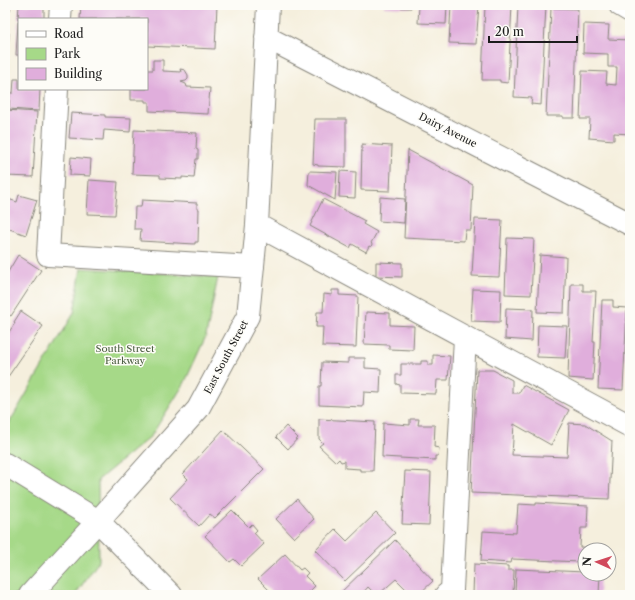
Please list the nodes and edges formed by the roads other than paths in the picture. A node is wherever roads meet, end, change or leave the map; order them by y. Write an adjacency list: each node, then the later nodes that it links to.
1 (61, 5): 5 (street)
2 (268, 5): 6 (street, East South Street)
3 (620, 5): 4 (street)
4 (630, 11)
5 (60, 18)
6 (266, 37): 8 (street, East South Street); 9 (street, Dairy Avenue)
7 (56, 90): 10 (street)
8 (257, 224): 10 (street, East South Street); 11 (street)
9 (630, 224)
10 (253, 267): 14 (street, East South Street)
11 (465, 337): 12 (street); 17 (street)
12 (630, 426)
13 (5, 464): 14 (street)
14 (98, 521): 15 (street, East South Street); 16 (street)
15 (30, 595)
16 (172, 595)
17 (446, 595)

